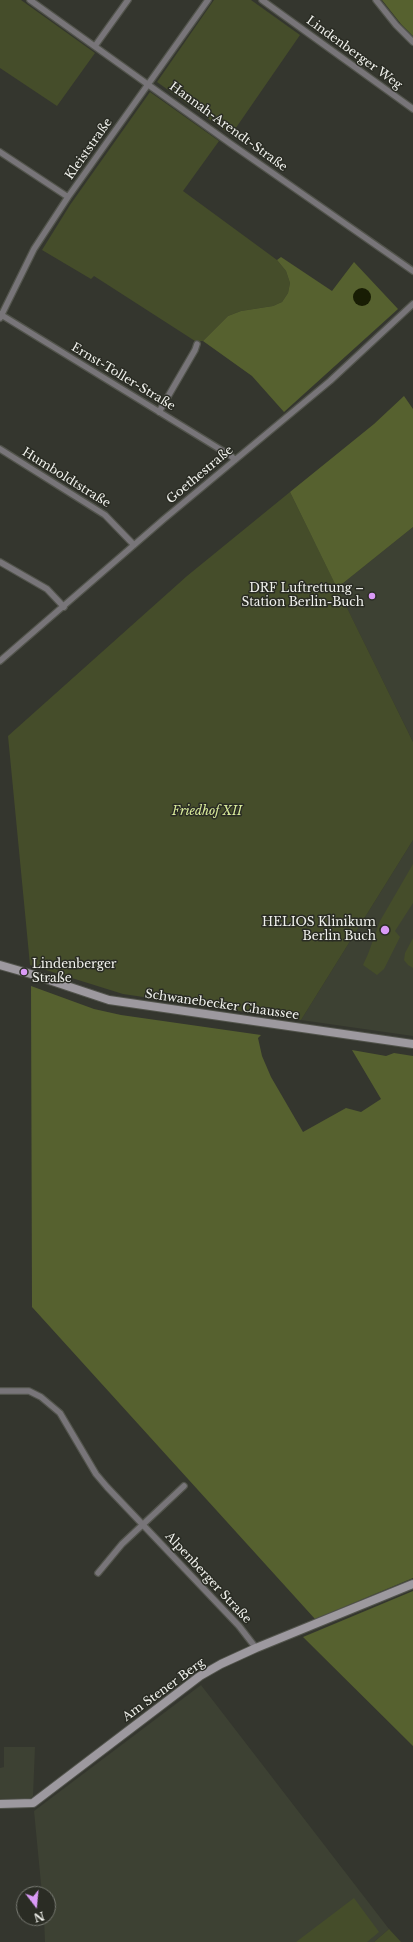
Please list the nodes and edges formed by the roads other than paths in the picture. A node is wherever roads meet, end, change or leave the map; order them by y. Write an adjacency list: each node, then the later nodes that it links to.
1 (30, 0): 7 (street, Hannah-Arendt-Straße)
2 (128, 0): 7 (street)
3 (208, 0): 8 (street, Kleiststraße)
4 (262, 0): 9 (street, Lindenberger Weg)
5 (376, 0): 6 (street)
6 (413, 42)
7 (95, 46): 8 (street, Hannah-Arendt-Straße)
8 (149, 83): 11 (street, Kleiststraße); 12 (street, Hannah-Arendt-Straße)
9 (413, 110)
10 (0, 152): 11 (street)
11 (68, 197): 14 (street, Kleiststraße)
12 (413, 270)
13 (413, 304): 18 (street, Goethestraße)
14 (0, 316): 16 (street, Ernst-Toller-Straße)
15 (196, 344): 16 (street)
16 (159, 412): 18 (street, Ernst-Toller-Straße)
17 (0, 449): 19 (street, Humboldtstraße)
18 (235, 460): 19 (street, Goethestraße)
19 (134, 545): 21 (street, Goethestraße)
20 (0, 562): 21 (street)
21 (64, 607): 22 (street, Goethestraße)
22 (0, 661)
23 (0, 965): 24 (street, Schwanebecker Chaussee)
24 (413, 1044)
25 (0, 1391): 27 (street, Alpenberger Straße)
26 (184, 1486): 27 (street)
27 (142, 1525): 28 (street); 30 (street, Alpenberger Straße)
28 (98, 1574)
29 (413, 1584): 30 (street, Am Stener Berg)
30 (256, 1648): 31 (street, Am Stener Berg)
31 (0, 1804)

